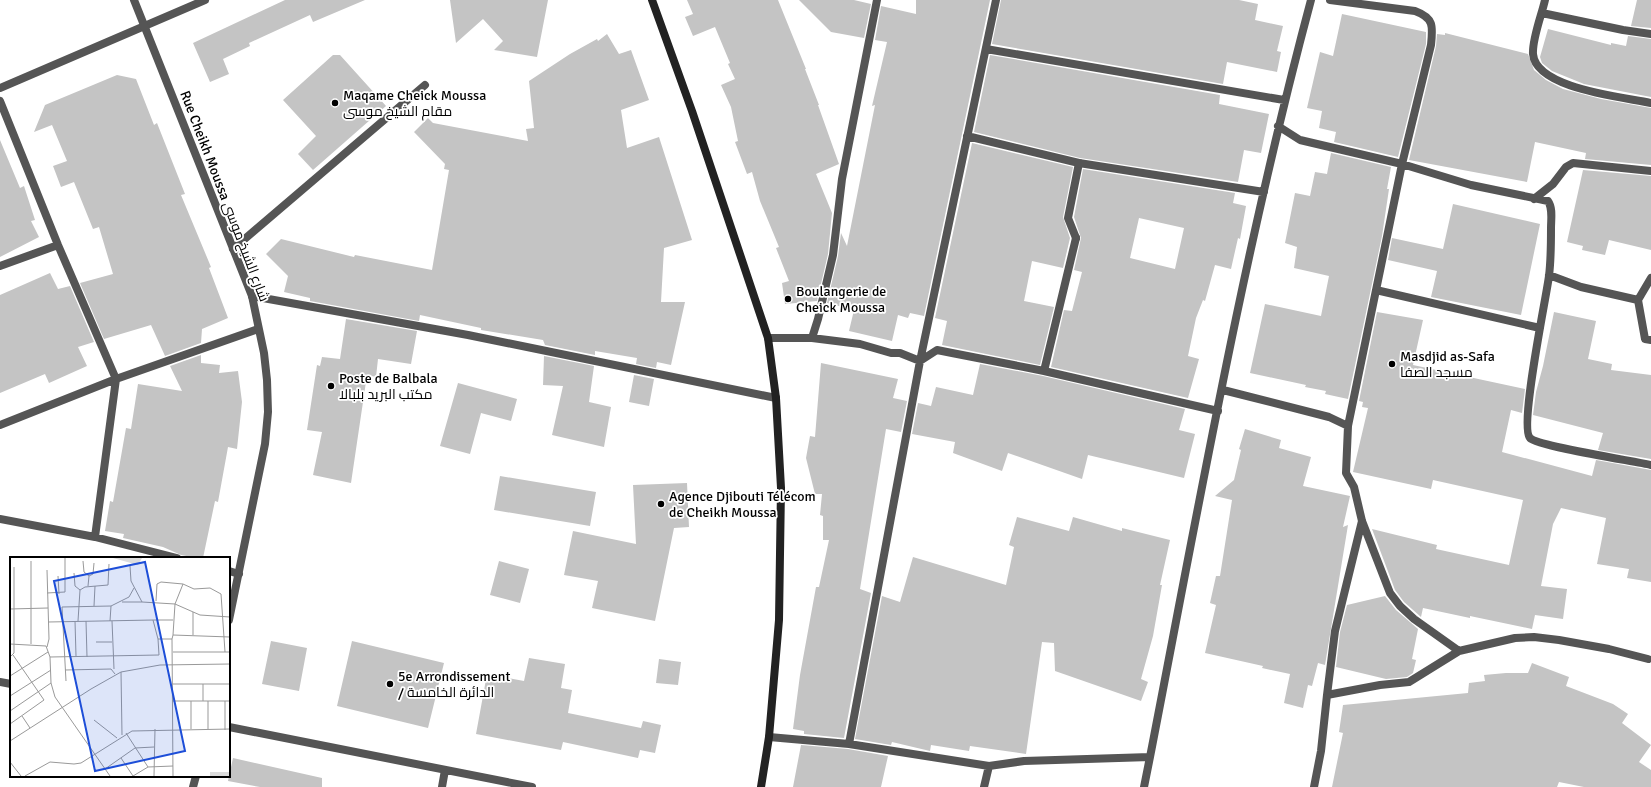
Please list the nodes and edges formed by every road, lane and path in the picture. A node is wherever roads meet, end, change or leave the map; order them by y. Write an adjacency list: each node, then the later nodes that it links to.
1 (134, 0): 10 (street, Rue Cheikh Moussa شارع الشيخ موسى)
2 (205, 0): 10 (street)
3 (652, 0): 35 (main road)
4 (877, 0): 36 (street)
5 (996, 0): 12 (street)
6 (1311, 0): 15 (street)
7 (1330, 0): 21 (street)
8 (1545, 0): 9 (street)
9 (1542, 12): 11 (street); 17 (street)
10 (145, 26): 14 (street); 26 (street, Rue Cheikh Moussa شارع الشيخ موسى)
11 (1651, 34)
12 (986, 49): 15 (street); 19 (street)
13 (425, 85): 26 (street)
14 (0, 88)
15 (1284, 100): 18 (street)
16 (0, 101): 25 (street)
17 (1651, 102)
18 (1278, 126): 21 (street); 23 (street)
19 (967, 136): 20 (street); 38 (street)
20 (1079, 163): 23 (street); 39 (street)
21 (1402, 164): 24 (street); 30 (street)
22 (1651, 171): 24 (street)
23 (1264, 192): 41 (street)
24 (1534, 199): 28 (street)
25 (58, 245): 27 (street); 40 (street)
26 (234, 249): 31 (street, Rue Cheikh Moussa شارع الشيخ موسى)
27 (0, 266)
28 (1549, 275): 32 (street); 33 (street)
29 (1651, 278): 32 (street)
30 (1376, 290): 33 (street); 45 (street)
31 (252, 296): 34 (street, Rue Cheikh Moussa شارع الشيخ موسى); 42 (street)
32 (1638, 300): 37 (street)
33 (1540, 328): 46 (street)
34 (258, 329): 40 (street); 52 (street, Rue Cheikh Moussa شارع الشيخ موسى)
35 (768, 338): 36 (street); 42 (main road)
36 (812, 338): 38 (street)
37 (1651, 340)
38 (920, 361): 39 (street); 61 (street)
39 (1044, 372): 43 (street)
40 (116, 379): 44 (street); 49 (street)
41 (1223, 390): 43 (street); 45 (street)
42 (776, 398): 60 (main road)
43 (1218, 411): 62 (street)
44 (0, 425)
45 (1348, 426): 48 (street)
46 (1651, 465)
47 (0, 519): 49 (street)
48 (1362, 521): 54 (street); 58 (street)
49 (95, 537): 50 (street)
50 (174, 557)
51 (230, 571): 52 (street)
52 (239, 574): 53 (street, Rue Cheikh Moussa شارع الشيخ موسى)
53 (230, 615)
54 (1459, 651): 55 (street); 58 (street)
55 (1648, 659)
56 (0, 682): 57 (street)
57 (10, 684)
58 (1327, 695): 72 (street)
59 (230, 727): 64 (street)
60 (769, 737): 61 (street); 69 (main road)
61 (848, 744): 63 (street)
62 (1150, 758): 63 (street); 71 (street)
63 (989, 766): 70 (street)
64 (445, 770): 67 (street); 68 (street)
65 (196, 777): 66 (street)
66 (193, 787)
67 (442, 787)
68 (532, 787)
69 (761, 787)
70 (984, 787)
71 (1144, 787)
72 (1314, 787)

